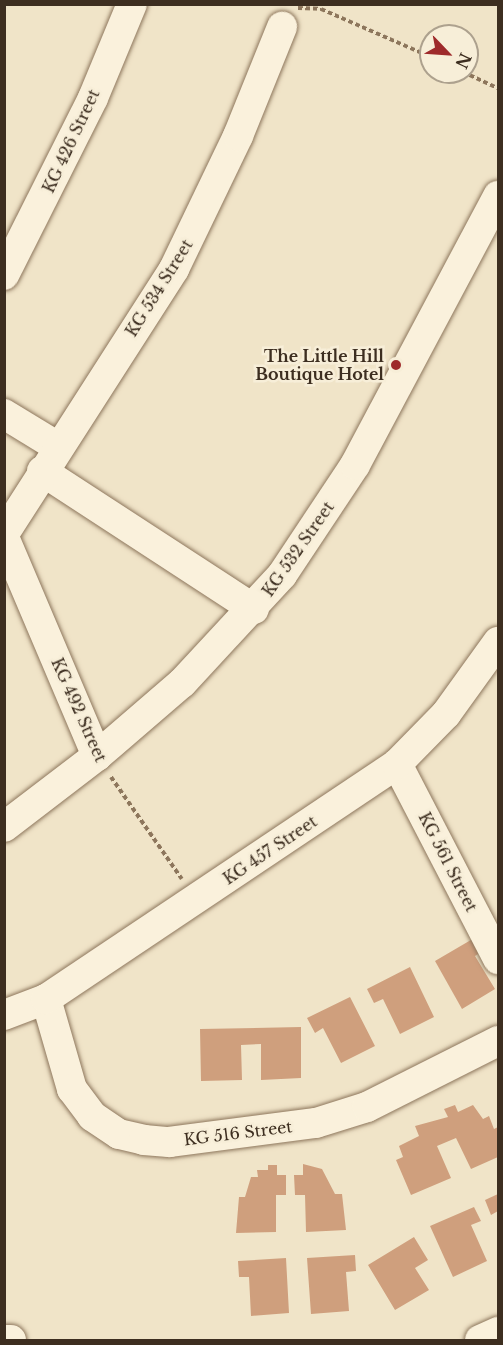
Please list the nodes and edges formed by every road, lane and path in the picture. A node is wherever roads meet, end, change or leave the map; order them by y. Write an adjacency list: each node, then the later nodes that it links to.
1 (132, 4): 7 (street, KG 426 Street)
2 (282, 27): 3 (path); 9 (street, KG 534 Street)
3 (419, 52)
4 (479, 79): 5 (path)
5 (498, 88)
6 (498, 196): 11 (street, KG 532 Street)
7 (4, 275)
8 (4, 414): 9 (street)
9 (50, 459): 10 (street, KG 534 Street); 11 (street)
10 (4, 536): 13 (street, KG 492 Street)
11 (254, 609): 13 (street, KG 532 Street)
12 (498, 642): 14 (street, KG 457 Street)
13 (97, 756): 15 (street, KG 532 Street); 16 (path, KG 492 Street)
14 (398, 764): 16 (street, KG 457 Street); 17 (street, KG 561 Street)
15 (4, 827)
16 (197, 900): 18 (street, KG 457 Street)
17 (498, 959)
18 (46, 999): 19 (street, KG 457 Street); 20 (street, KG 516 Street)
19 (4, 1015)
20 (498, 1041)
21 (498, 1332): 24 (street)
22 (4, 1340): 23 (street)
23 (11, 1341)
24 (480, 1341)

